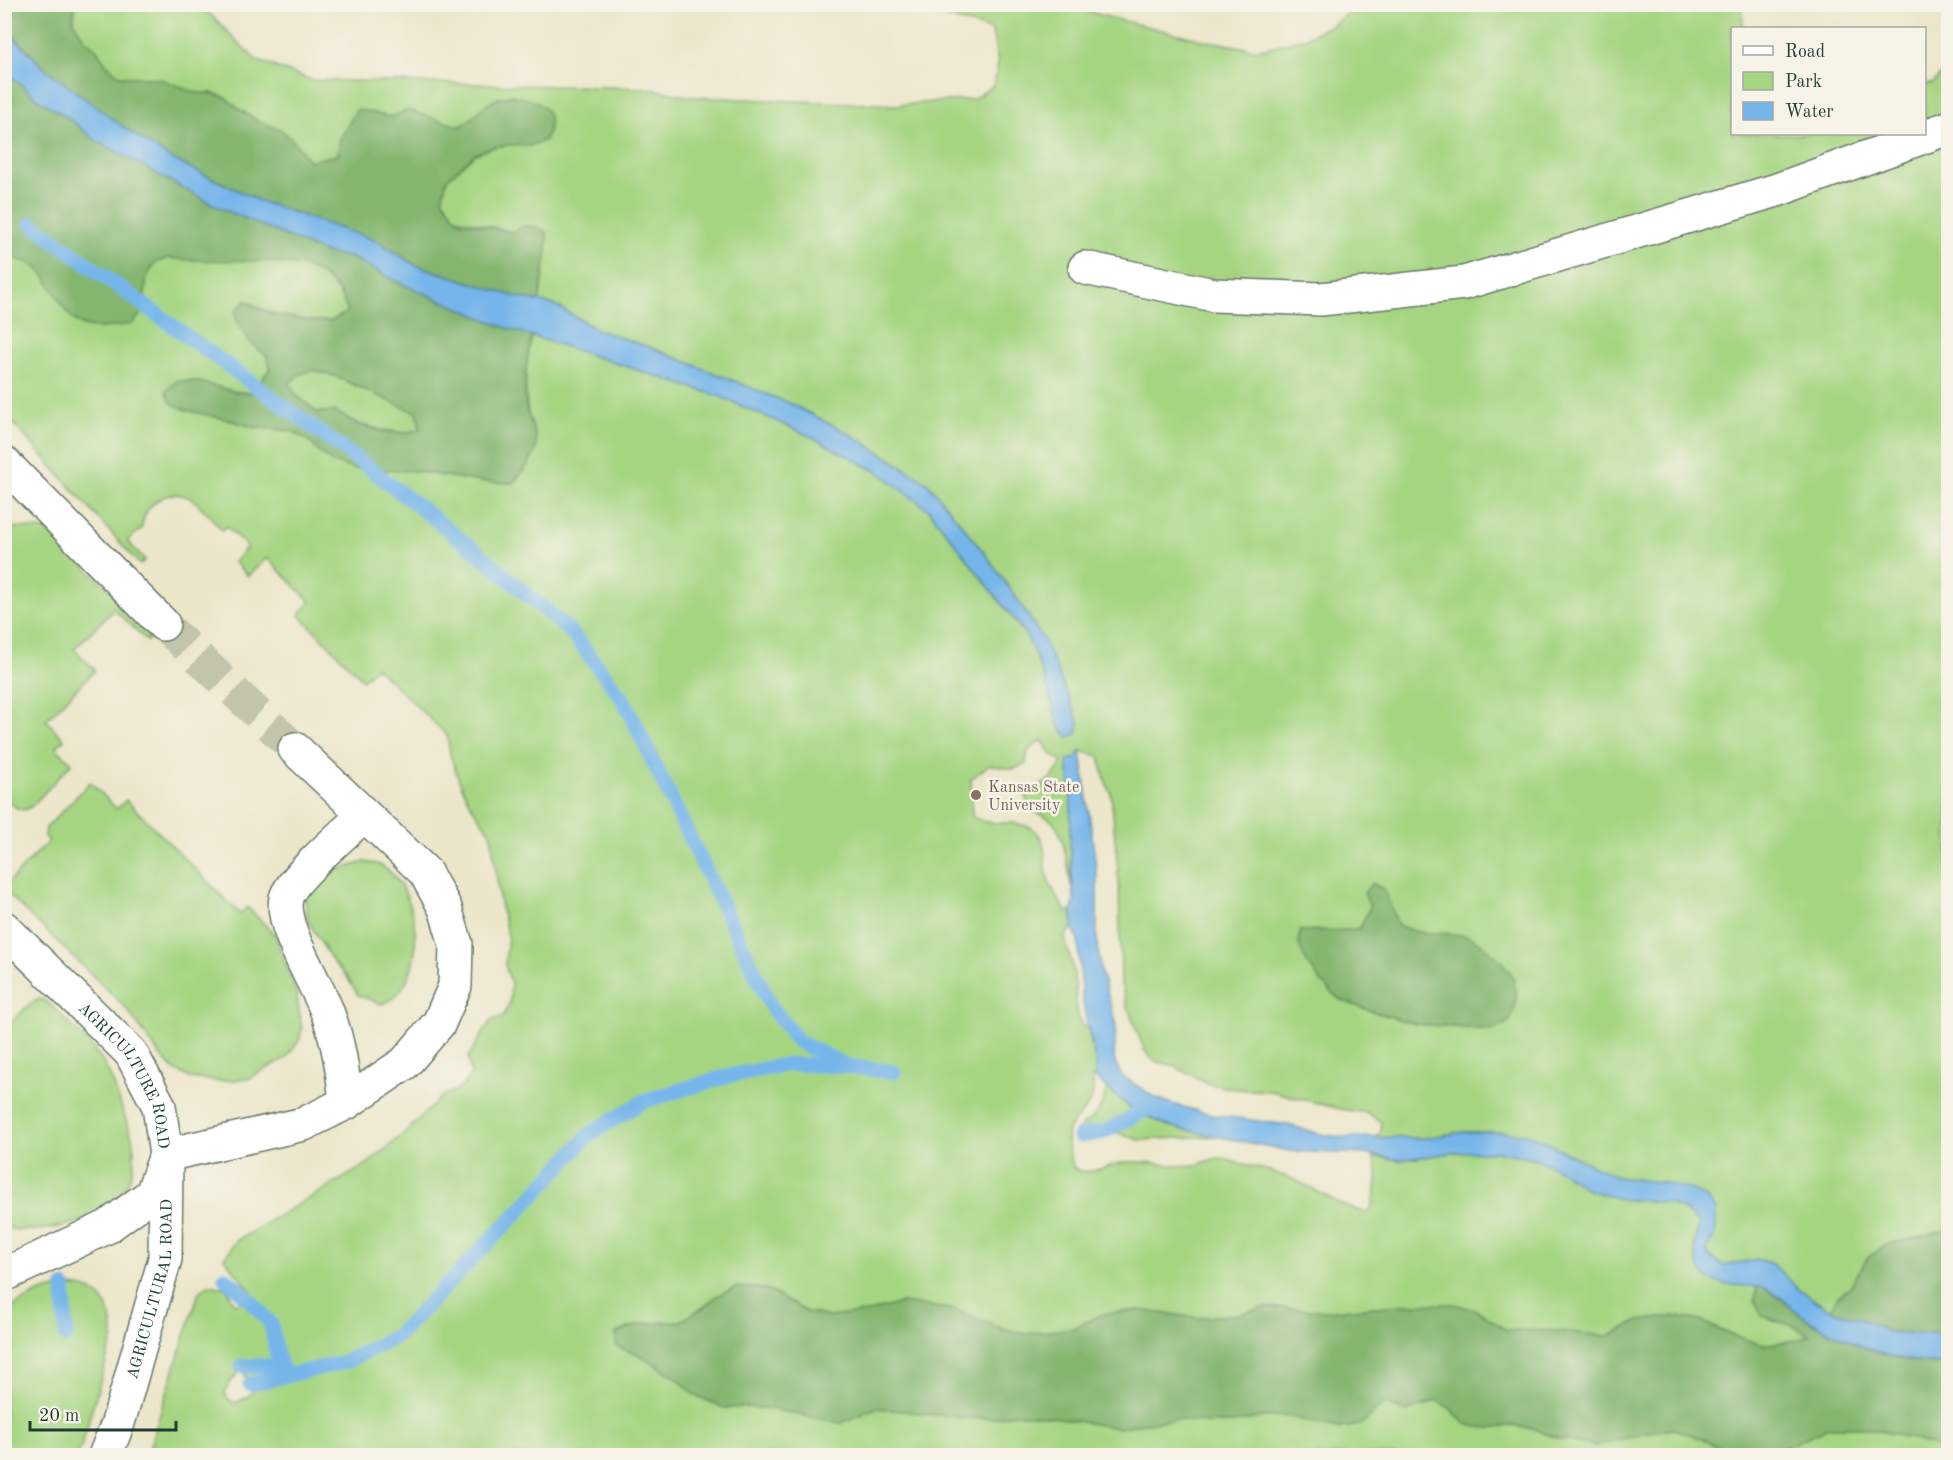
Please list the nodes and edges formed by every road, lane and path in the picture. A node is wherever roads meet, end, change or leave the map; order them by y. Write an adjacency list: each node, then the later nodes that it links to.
1 (1948, 128): 2 (street)
2 (1085, 268)
3 (4, 463): 4 (street)
4 (163, 624)
5 (295, 749): 6 (street)
6 (364, 814): 8 (street); 8 (street)
7 (4, 928): 9 (street, AGRICULTURE ROAD)
8 (346, 1103): 9 (street)
9 (166, 1155): 10 (street, AGRICULTURE ROAD); 11 (street, AGRICULTURAL ROAD)
10 (4, 1275)
11 (105, 1455)

